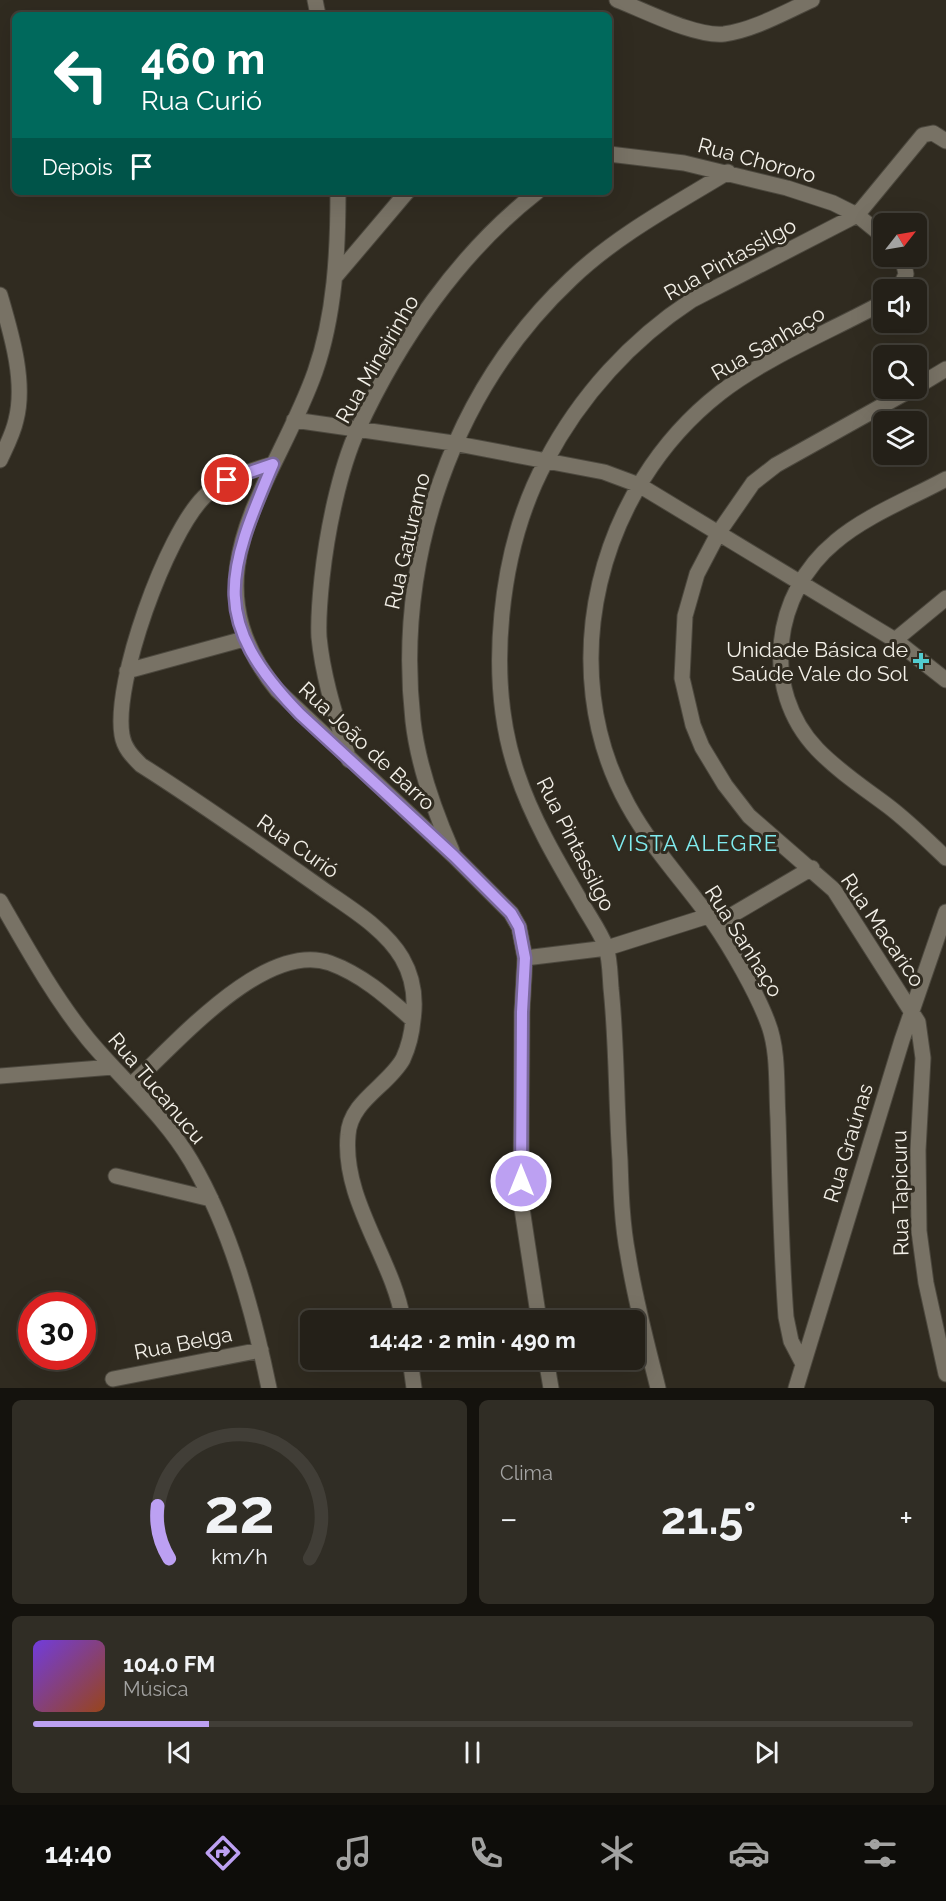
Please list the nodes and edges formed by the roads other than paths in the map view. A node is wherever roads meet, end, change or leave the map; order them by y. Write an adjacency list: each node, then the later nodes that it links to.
1 (617, 0): 2 (street)
2 (812, 0)
3 (946, 141): 9 (street, Rua Pintassilgo)
4 (612, 154): 5 (street, Rua Chororo)
5 (728, 172): 9 (street, Rua Chororo); 19 (street, Rua Gaturamo)
6 (338, 195): 11 (street, Rua João de Barro)
7 (404, 195): 11 (street)
8 (533, 195): 18 (street, Rua Mineirinho)
9 (857, 215): 10 (street, Rua Chororo); 21 (street, Rua Pintassilgo)
10 (873, 228)
11 (335, 277): 17 (street, Rua João de Barro)
12 (0, 295): 20 (street)
13 (873, 308): 24 (street, Rua Sanhaço)
14 (946, 369): 15 (street, Rua Macarico)
15 (927, 381)
16 (895, 399): 25 (street, Rua Macarico)
17 (294, 420): 18 (street); 22 (street, Rua João de Barro)
18 (358, 430): 19 (street); 32 (street, Rua Mineirinho)
19 (453, 443): 21 (street); 33 (street, Rua Gaturamo)
20 (0, 460)
21 (545, 462): 24 (street); 39 (street, Rua Pintassilgo)
22 (273, 464): 28 (street, Rua João de Barro); 30 (street, Rua Curió)
23 (946, 479): 26 (street)
24 (639, 484): 25 (street); 38 (street, Rua Sanhaço)
25 (719, 532): 26 (street); 35 (street, Rua Macarico)
26 (800, 581): 29 (street); 34 (street)
27 (946, 598): 29 (street)
28 (243, 639): 30 (street); 32 (street, Rua João de Barro)
29 (895, 640): 31 (street)
30 (127, 671): 42 (street, Rua Curió)
31 (946, 680)
32 (349, 760): 33 (street, Rua João de Barro)
33 (454, 856): 40 (street, Rua João de Barro)
34 (946, 858)
35 (812, 868): 38 (street); 41 (street, Rua Macarico)
36 (0, 901): 45 (street, Rua Tucanucu)
37 (946, 912): 41 (street, Rua Graúnas)
38 (712, 920): 39 (street); 53 (street, Rua Sanhaço)
39 (607, 948): 40 (street); 61 (street, Rua Pintassilgo)
40 (525, 958): 51 (street, Rua João de Barro)
41 (912, 1010): 43 (street, Rua Graúnas); 44 (street, Rua Tapicuru)
42 (414, 1020): 47 (street); 50 (street, Rua Curió)
43 (902, 1040): 44 (street); 53 (street, Rua Graúnas)
44 (923, 1058): 56 (street, Rua Tapicuru)
45 (113, 1067): 46 (street); 47 (street, Rua Tucanucu)
46 (0, 1076)
47 (131, 1085): 49 (street, Rua Tucanucu)
48 (116, 1176): 49 (street)
49 (211, 1199): 52 (street, Rua Tucanucu)
50 (400, 1310)
51 (537, 1310)
52 (261, 1350): 57 (street, Rua Belga); 58 (street, Rua Tucanucu)
53 (802, 1362): 62 (street, Rua Graúnas)
54 (412, 1370): 59 (street)
55 (548, 1370): 60 (street)
56 (946, 1374)
57 (113, 1379)
58 (269, 1388)
59 (414, 1388)
60 (552, 1388)
61 (658, 1388)
62 (796, 1388)

